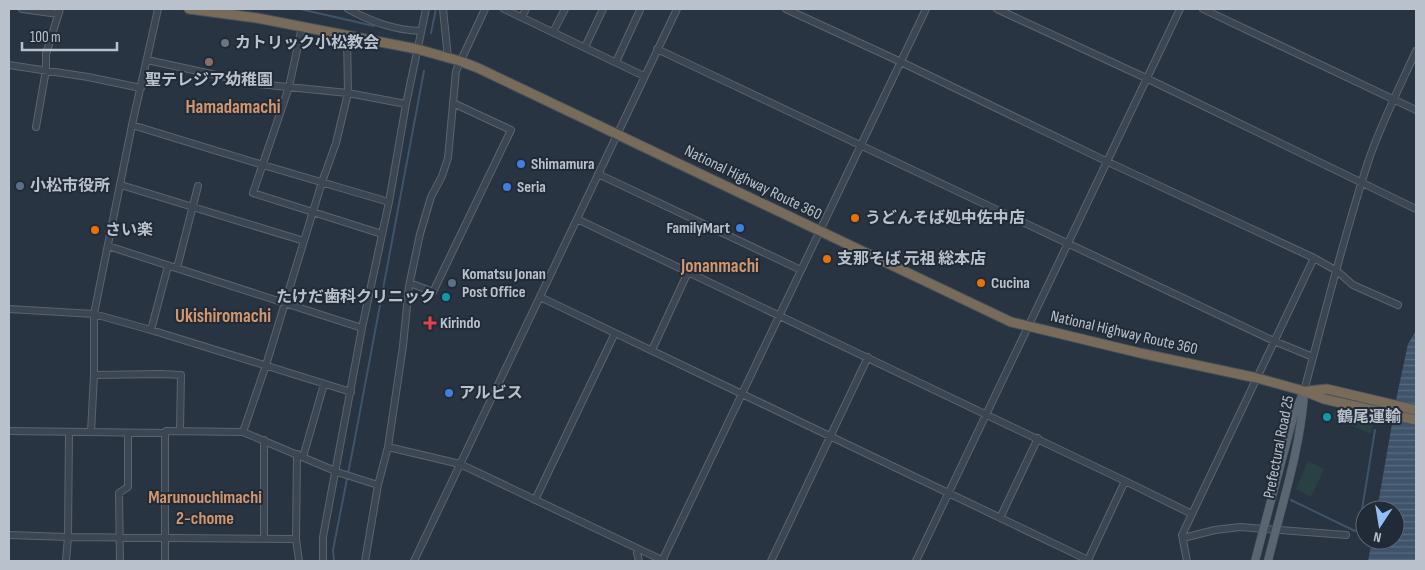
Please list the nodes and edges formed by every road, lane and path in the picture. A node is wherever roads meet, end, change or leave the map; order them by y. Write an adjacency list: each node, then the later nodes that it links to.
1 (22, 9): 19 (street)
2 (158, 9): 31 (street)
3 (189, 9): 20 (highway, National Highway Route 360)
4 (348, 9): 23 (street)
5 (426, 9): 23 (street)
6 (443, 9): 30 (street)
7 (485, 9): 32 (street)
8 (504, 9): 21 (street)
9 (526, 9): 21 (street)
10 (565, 9): 24 (street)
11 (603, 9): 26 (street)
12 (639, 9): 33 (street)
13 (677, 9): 28 (street)
14 (786, 9): 34 (street)
15 (926, 9): 34 (street)
16 (998, 9): 38 (street)
17 (1180, 9): 38 (street)
18 (1203, 9): 42 (street)
19 (59, 11): 36 (street)
20 (258, 13): 22 (highway, National Highway Route 360)
21 (522, 17): 24 (street)
22 (302, 27): 25 (highway, National Highway Route 360); 39 (street)
23 (421, 31): 27 (street)
24 (553, 32): 26 (street)
25 (346, 36): 27 (highway, National Highway Route 360); 41 (street)
26 (584, 47): 33 (street)
27 (417, 49): 30 (highway, National Highway Route 360); 44 (street)
28 (658, 49): 37 (street); 49 (street)
29 (1416, 50): 42 (street)
30 (448, 58): 32 (highway, National Highway Route 360)
31 (147, 60): 39 (street); 40 (street)
32 (460, 61): 43 (street); 48 (highway, National Highway Route 360)
33 (616, 62): 37 (street)
34 (901, 62): 49 (street); 50 (street)
35 (9, 65): 36 (street)
36 (46, 70): 40 (street); 47 (street)
37 (644, 76): 48 (street)
38 (1146, 78): 50 (street); 54 (street)
39 (289, 87): 41 (street); 51 (street)
40 (141, 88): 46 (street)
41 (348, 93): 44 (street); 53 (street)
42 (1394, 99): 45 (street); 54 (street)
43 (454, 102): 73 (street); 73 (street)
44 (406, 104): 57 (street)
45 (1416, 110)
46 (132, 125): 51 (street); 55 (street)
47 (36, 127)
48 (618, 134): 52 (street); 62 (highway, National Highway Route 360)
49 (862, 146): 62 (street); 65 (street)
50 (1108, 162): 65 (street); 67 (street)
51 (262, 165): 53 (street); 60 (street)
52 (598, 174): 61 (street); 70 (street)
53 (322, 182): 57 (street); 60 (street)
54 (1362, 183): 59 (street); 71 (street)
55 (121, 185): 58 (street); 66 (street)
56 (198, 186): 58 (street)
57 (389, 202): 63 (street)
58 (193, 207): 64 (street); 69 (street)
59 (1416, 209)
60 (312, 213): 63 (street); 64 (street)
61 (577, 219): 72 (street); 74 (street)
62 (820, 231): 70 (street); 80 (highway, National Highway Route 360)
63 (382, 234): 81 (street)
64 (304, 241): 75 (street)
65 (1069, 243): 80 (street); 84 (street)
66 (108, 246): 68 (street); 78 (street)
67 (1314, 258): 71 (street); 84 (street)
68 (168, 266): 69 (street); 82 (street)
69 (177, 268): 75 (street)
70 (801, 270): 79 (street)
71 (1337, 271): 76 (street); 87 (street)
72 (688, 272): 79 (street); 85 (street)
73 (410, 283): 109 (street)
74 (540, 297): 83 (street); 111 (street)
75 (284, 303): 81 (street); 88 (street)
76 (1398, 305)
77 (9, 310): 78 (street)
78 (94, 314): 82 (street); 89 (street)
79 (779, 315): 86 (street); 94 (street)
80 (1028, 326): 90 (highway, National Highway Route 360); 97 (street)
81 (362, 328): 93 (street)
82 (151, 330): 88 (street)
83 (615, 333): 85 (street); 116 (street)
84 (1274, 341): 87 (street); 90 (street)
85 (652, 350): 94 (street)
86 (868, 357): 97 (street); 106 (street)
87 (1313, 357): 92 (street)
88 (266, 365): 91 (street); 103 (street)
89 (94, 374): 99 (street); 102 (street)
90 (1257, 378): 92 (highway, National Highway Route 360); 117 (street)
91 (324, 384): 93 (street); 110 (street)
92 (1304, 391): 95 (highway, National Highway Route 360); 119 (main road, Prefectural Road 25); 120 (main road, Prefectural Road 25)
93 (351, 392): 112 (street)
94 (742, 393): 106 (street); 138 (street)
95 (1370, 405): 96 (highway, National Highway Route 360); 98 (highway, National Highway Route 360)
96 (1416, 410)
97 (986, 413): 107 (street); 115 (street)
98 (1416, 420)
99 (180, 430): 103 (street); 105 (street)
100 (9, 432): 101 (street)
101 (69, 432): 102 (street); 123 (street)
102 (91, 432): 104 (street)
103 (243, 432): 108 (street)
104 (128, 433): 105 (street); 124 (street)
105 (165, 433): 125 (street)
106 (831, 436): 115 (street); 139 (street)
107 (1038, 438): 113 (street); 118 (street)
108 (264, 440): 110 (street); 127 (street)
109 (388, 447): 111 (street); 114 (street)
110 (300, 456): 112 (street); 128 (street)
111 (460, 464): 116 (street); 136 (street)
112 (338, 472): 114 (street); 134 (street)
113 (1125, 481): 117 (street); 141 (street)
114 (378, 485): 135 (street)
115 (948, 493): 118 (street); 140 (street)
116 (535, 500): 129 (street)
117 (1192, 514): 126 (street)
118 (1000, 518): 141 (street)
119 (1263, 528): 120 (street); 126 (street); 143 (main road, Prefectural Road 25)
120 (1275, 531): 122 (street); 144 (main road, Prefectural Road 25)
121 (9, 535): 123 (street)
122 (1346, 535)
123 (68, 537): 124 (street); 130 (street)
124 (120, 537): 125 (street); 131 (street)
125 (165, 537): 127 (street); 132 (street)
126 (1183, 538): 142 (street)
127 (264, 539): 128 (street)
128 (296, 539): 133 (street)
129 (638, 549): 137 (street); 138 (street)
130 (66, 561)
131 (120, 561)
132 (166, 561)
133 (299, 561)
134 (323, 561)
135 (365, 561)
136 (414, 561)
137 (639, 561)
138 (663, 561)
139 (771, 561)
140 (916, 561)
141 (1088, 561)
142 (1187, 561)
143 (1255, 561)
144 (1268, 561)

